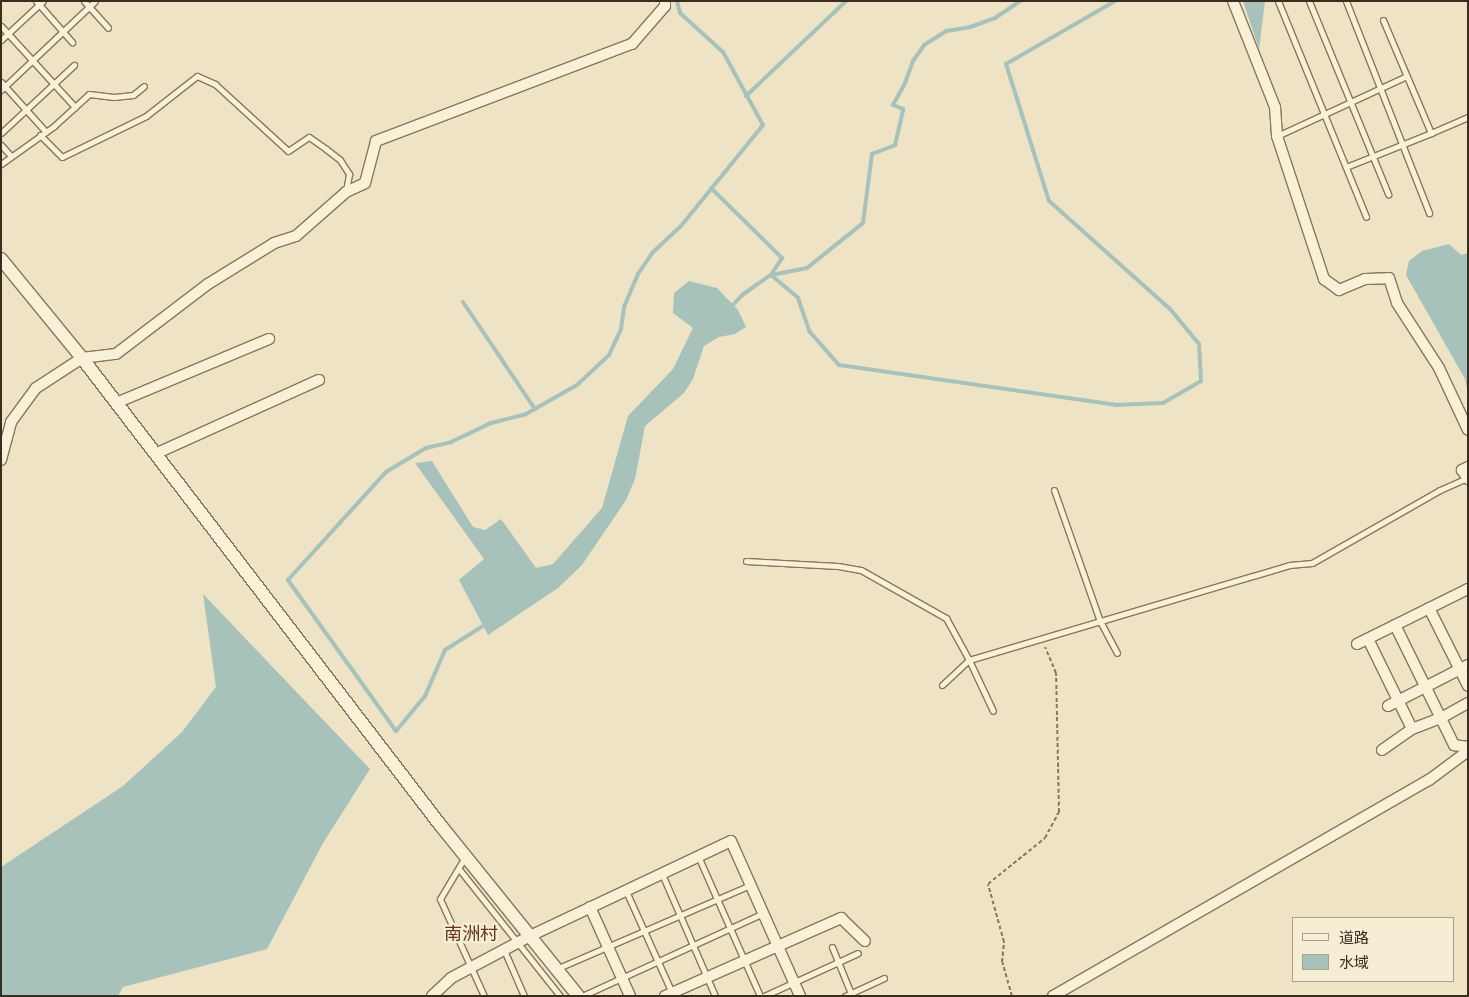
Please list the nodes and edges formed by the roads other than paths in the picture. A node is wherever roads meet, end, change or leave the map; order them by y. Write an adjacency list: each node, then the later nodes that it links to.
1 (84, 1): 9 (lane)
2 (95, 1): 9 (lane)
3 (665, 1): 40 (street)
4 (1233, 1): 33 (street)
5 (1278, 1): 27 (lane)
6 (1309, 1): 24 (lane)
7 (1346, 1): 23 (lane)
8 (39, 2): 13 (lane); 14 (lane)
9 (89, 7): 12 (lane); 13 (lane)
10 (1383, 20): 19 (lane)
11 (1, 26): 14 (lane)
12 (108, 28)
13 (63, 32): 16 (lane); 17 (lane)
14 (8, 34): 15 (lane); 17 (lane)
15 (1, 40)
16 (72, 42)
17 (32, 61): 20 (lane); 21 (lane)
18 (74, 65): 20 (lane)
19 (1407, 76): 23 (lane); 31 (lane)
20 (54, 84): 25 (lane); 26 (lane)
21 (3, 86): 26 (lane)
22 (144, 86): 25 (lane)
23 (1380, 89): 24 (lane); 34 (lane)
24 (1350, 103): 27 (lane); 37 (lane)
25 (75, 107): 29 (lane)
26 (26, 110): 29 (lane); 30 (lane)
27 (1324, 114): 33 (lane); 39 (lane)
28 (1468, 117): 31 (lane)
29 (46, 132): 32 (lane)
30 (1, 133)
31 (1431, 133): 34 (lane)
32 (40, 136): 36 (lane); 40 (lane)
33 (1278, 136): 49 (street)
34 (1402, 144): 37 (lane); 42 (lane)
35 (1, 145): 36 (lane)
36 (11, 156): 38 (lane)
37 (1372, 156): 39 (lane); 41 (lane)
38 (1, 164)
39 (1346, 167): 43 (lane)
40 (346, 192): 46 (street)
41 (1388, 194)
42 (1429, 213)
43 (1366, 217)
44 (1, 259): 46 (street)
45 (269, 339): 48 (street)
46 (82, 358): 48 (street); 51 (street)
47 (319, 380): 50 (street)
48 (116, 403): 50 (street)
49 (1468, 430)
50 (155, 454): 77 (street)
51 (1, 460)
52 (1468, 467): 53 (street)
53 (1467, 478): 58 (lane)
54 (1054, 490): 58 (lane)
55 (746, 561): 63 (lane)
56 (1466, 593): 57 (street)
57 (1429, 608): 59 (street); 64 (street)
58 (1100, 621): 62 (lane); 63 (lane)
59 (1396, 625): 60 (street); 66 (street)
60 (1368, 639): 61 (street); 68 (street)
61 (1357, 644)
62 (1117, 653)
63 (969, 660): 65 (lane); 71 (lane)
64 (1464, 667): 66 (street); 67 (street)
65 (942, 685)
66 (1426, 686): 68 (street); 72 (street)
67 (1468, 686)
68 (1398, 701): 70 (street); 73 (street)
69 (1468, 702): 72 (street)
70 (1388, 706)
71 (993, 711)
72 (1441, 718): 73 (street); 74 (street)
73 (1412, 729): 75 (street)
74 (1468, 747)
75 (1382, 750)
76 (1468, 751): 119 (street)
77 (466, 856): 79 (lane); 89 (street)
78 (698, 856): 80 (street); 81 (street); 83 (lane)
79 (458, 868): 91 (lane); 101 (lane)
80 (662, 873): 82 (street); 86 (lane)
81 (750, 884): 83 (lane); 85 (street)
82 (626, 890): 84 (street); 88 (lane)
83 (717, 899): 86 (lane); 87 (lane)
84 (590, 907): 89 (street); 93 (street)
85 (763, 913): 87 (lane); 94 (street)
86 (680, 915): 88 (lane); 92 (lane)
87 (730, 928): 92 (lane); 99 (lane)
88 (644, 931): 93 (lane); 98 (lane)
89 (530, 936): 91 (street); 102 (street)
90 (864, 941): 94 (street)
91 (518, 942): 96 (street); 108 (lane)
92 (693, 945): 98 (lane); 103 (lane)
93 (608, 946): 102 (lane); 104 (street)
94 (778, 946): 99 (street); 106 (street)
95 (832, 947): 100 (lane)
96 (504, 950): 101 (street); 113 (lane)
97 (858, 953): 100 (lane)
98 (658, 961): 104 (lane); 109 (lane)
99 (745, 961): 103 (street); 116 (lane)
100 (838, 962): 106 (lane); 110 (lane)
101 (471, 967): 111 (street); 112 (lane)
102 (556, 969): 107 (street)
103 (707, 977): 109 (street); 115 (lane)
104 (622, 978): 107 (lane); 114 (street)
105 (884, 978): 110 (lane)
106 (794, 982): 117 (lane); 118 (street)
107 (578, 993): 108 (lane)
108 (559, 995)
109 (670, 995)
110 (849, 995)
111 (432, 996)
112 (484, 996)
113 (524, 996)
114 (630, 996)
115 (715, 996)
116 (760, 996)
117 (764, 996)
118 (800, 996)
119 (1052, 996)

